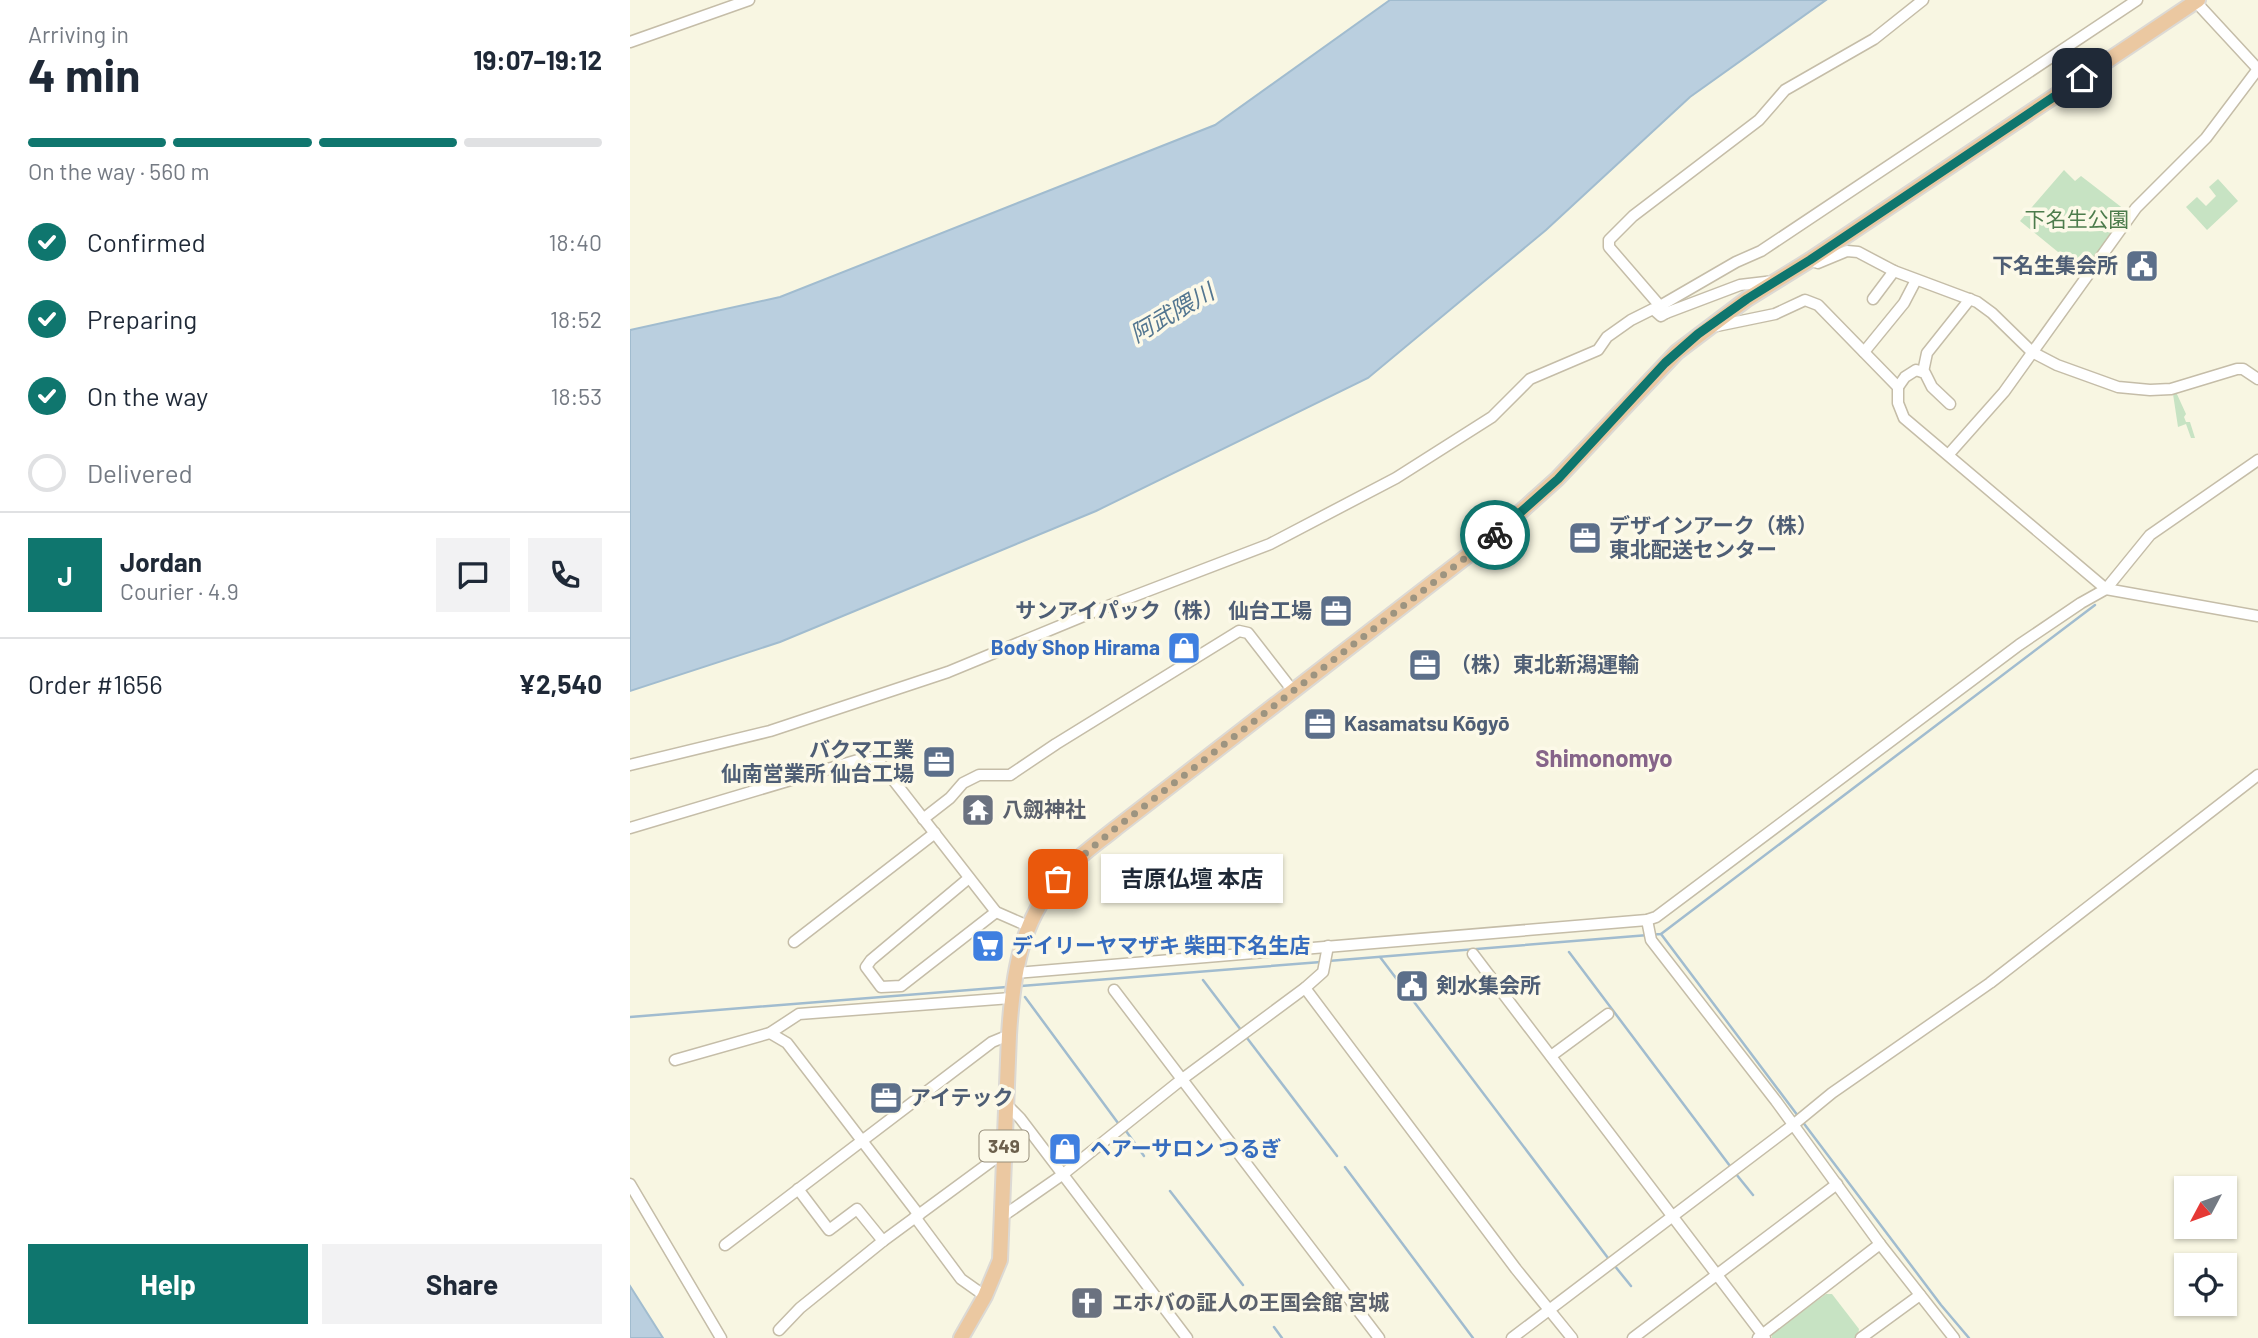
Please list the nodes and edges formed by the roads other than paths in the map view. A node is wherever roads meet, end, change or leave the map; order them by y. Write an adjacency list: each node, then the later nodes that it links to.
1 (749, 0): 5 (street)
2 (1923, 0): 13 (street)
3 (2137, 0): 13 (street)
4 (2197, 1): 6 (street); 7 (highway, 349)
5 (630, 42)
6 (2258, 69): 16 (street)
7 (1810, 260): 8 (street); 10 (highway, 349)
8 (1894, 271): 9 (street); 11 (street)
9 (1916, 279): 12 (street); 15 (street)
10 (1777, 281): 13 (street); 14 (highway, 349)
11 (1873, 299)
12 (1970, 299): 16 (street); 17 (street)
13 (1663, 310): 26 (street)
14 (1708, 326): 15 (street); 25 (highway, 349)
15 (1864, 352): 19 (street)
16 (2032, 352): 18 (street); 21 (street)
17 (1923, 372): 19 (street); 20 (street)
18 (2258, 379)
19 (1898, 387): 21 (street)
20 (1950, 404)
21 (1949, 454): 23 (street)
22 (2258, 460): 23 (street)
23 (2106, 589): 24 (street); 33 (street)
24 (2258, 616)
25 (1293, 691): 28 (street); 34 (highway, 349)
26 (630, 765)
27 (2258, 775): 49 (street)
28 (923, 819): 29 (street); 30 (street)
29 (630, 828)
30 (935, 834): 31 (street); 35 (street)
31 (969, 878): 32 (street); 32 (street)
32 (996, 912): 34 (street)
33 (1648, 923): 36 (street); 49 (street)
34 (1028, 926): 38 (highway, 349)
35 (794, 942)
36 (1329, 948): 38 (street); 39 (street)
37 (1473, 954): 45 (street)
38 (1014, 975): 41 (highway, 349)
39 (1305, 988): 47 (street); 65 (street)
40 (1114, 990): 47 (street)
41 (1012, 996): 43 (street); 44 (highway, 349)
42 (1608, 1014): 45 (street)
43 (769, 1033): 46 (street); 50 (street)
44 (1009, 1035): 48 (highway, 349); 50 (street)
45 (1550, 1056): 56 (street)
46 (675, 1060)
47 (1181, 1080): 52 (street); 71 (street)
48 (1006, 1104): 51 (highway, 349); 52 (street)
49 (1797, 1122): 54 (street); 56 (street)
50 (863, 1141): 55 (street); 58 (street)
51 (1004, 1152): 57 (highway, 349); 58 (street)
52 (1062, 1175): 57 (street); 70 (street)
53 (630, 1184): 68 (street)
54 (1837, 1184): 60 (street); 62 (street)
55 (799, 1189): 59 (street); 61 (street)
56 (1672, 1215): 62 (street); 65 (street)
57 (1003, 1216): 64 (highway, 349)
58 (917, 1217): 59 (street); 64 (street)
59 (883, 1241): 66 (street)
60 (1880, 1244): 63 (street); 67 (street)
61 (725, 1245)
62 (1716, 1274): 67 (street); 74 (street)
63 (1920, 1295): 75 (street); 76 (street)
64 (985, 1296): 69 (highway, 349)
65 (1550, 1309): 72 (street); 73 (street)
66 (779, 1330)
67 (1762, 1337)
68 (721, 1338)
69 (961, 1338)
70 (1187, 1338)
71 (1379, 1338)
72 (1512, 1338)
73 (1572, 1338)
74 (1633, 1338)
75 (1861, 1338)
76 (1954, 1338)

